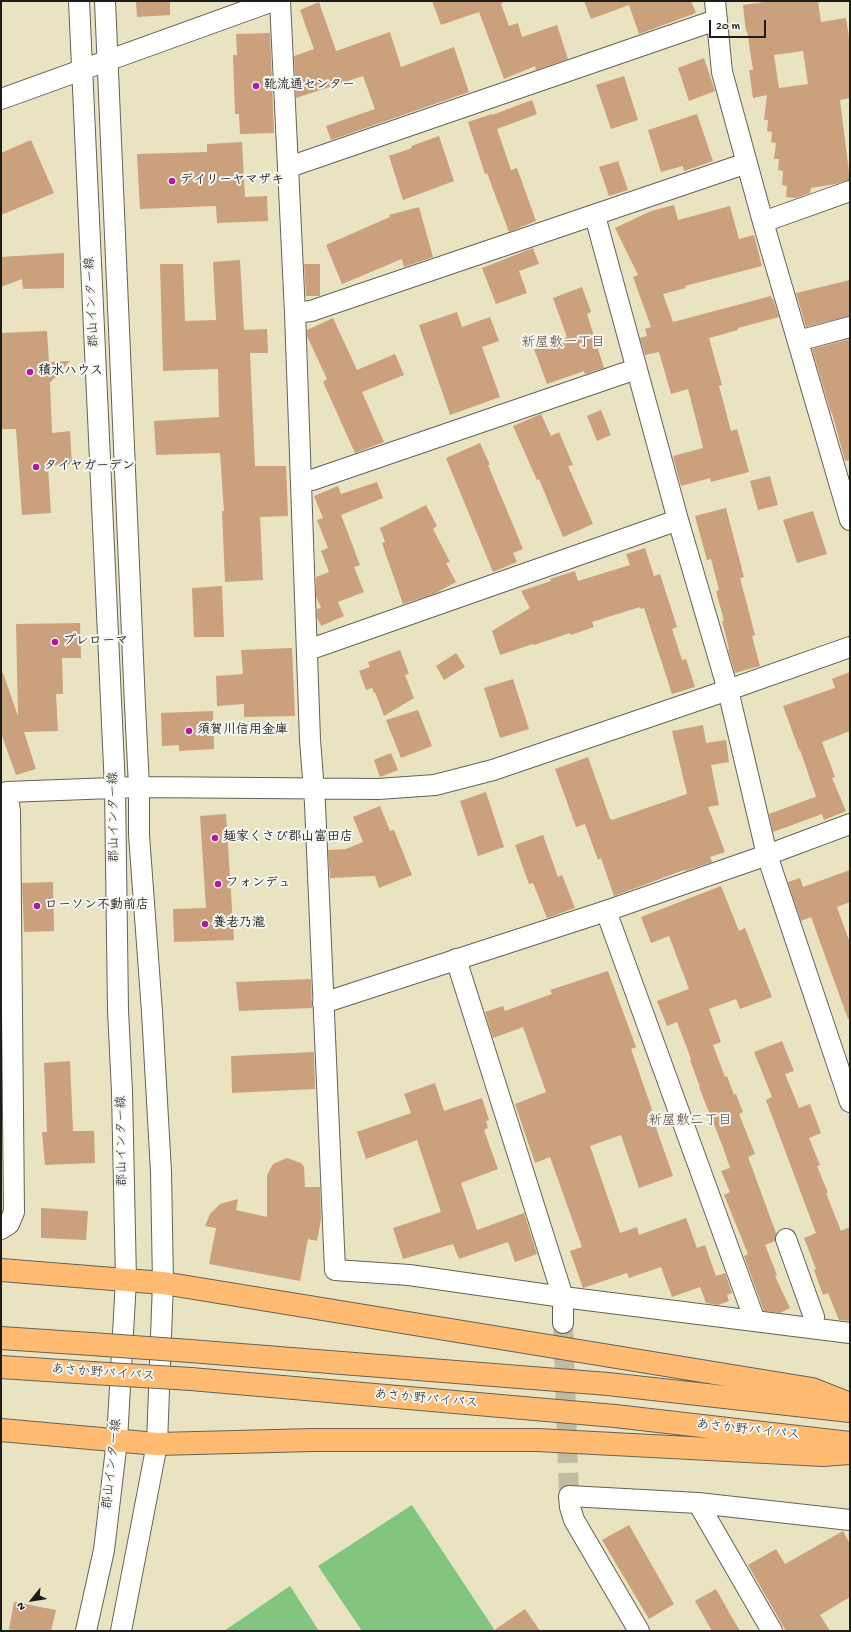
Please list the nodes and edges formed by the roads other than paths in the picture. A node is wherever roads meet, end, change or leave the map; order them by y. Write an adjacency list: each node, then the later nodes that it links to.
1 (78, 1): 7 (street, 郡山インター線)
2 (104, 1): 6 (street)
3 (273, 1): 6 (street)
4 (280, 1): 10 (street)
5 (715, 10): 9 (street); 10 (street)
6 (107, 60): 7 (street); 24 (street)
7 (81, 70): 8 (street); 25 (street, 郡山インター線)
8 (1, 99)
9 (747, 163): 12 (street); 13 (street)
10 (289, 166): 14 (street)
11 (850, 191): 13 (street)
12 (595, 216): 14 (street); 17 (street)
13 (763, 222): 16 (street)
14 (295, 313): 18 (street)
15 (850, 327): 16 (street)
16 (798, 341): 20 (street)
17 (636, 369): 18 (street); 19 (street)
18 (301, 481): 22 (street)
19 (678, 520): 22 (street); 23 (street)
20 (850, 520)
21 (850, 647): 23 (street)
22 (308, 650): 26 (street)
23 (728, 690): 26 (street); 29 (street)
24 (139, 787): 25 (street); 26 (street); 39 (street)
25 (115, 788): 27 (street); 38 (street, 郡山インター線)
26 (313, 788): 33 (street)
27 (4, 793): 32 (street)
28 (850, 824): 29 (street)
29 (767, 855): 30 (street); 34 (street)
30 (606, 911): 31 (street); 41 (street)
31 (456, 959): 33 (street); 40 (street)
32 (6, 966): 35 (street)
33 (323, 1003): 40 (street)
34 (850, 1102)
35 (1, 1229)
36 (786, 1239): 43 (street)
37 (1, 1270): 38 (highway)
38 (126, 1280): 39 (highway); 50 (street, 郡山インター線)
39 (163, 1283): 47 (highway); 52 (street)
40 (563, 1297): 41 (street); 42 (street)
41 (755, 1321): 43 (street)
42 (563, 1323)
43 (813, 1328): 44 (street)
44 (850, 1333)
45 (1, 1338): 48 (highway, bridge)
46 (1, 1367): 51 (highway, あさか野バイパス, bridge)
47 (850, 1404)
48 (850, 1412)
49 (1, 1430): 50 (highway)
50 (117, 1440): 52 (highway); 56 (street, 郡山インター線)
51 (850, 1443)
52 (157, 1444): 53 (highway); 57 (street)
53 (850, 1453)
54 (698, 1503): 55 (street); 58 (street); 59 (street)
55 (850, 1520)
56 (86, 1631)
57 (121, 1631)
58 (639, 1631)
59 (772, 1631)

